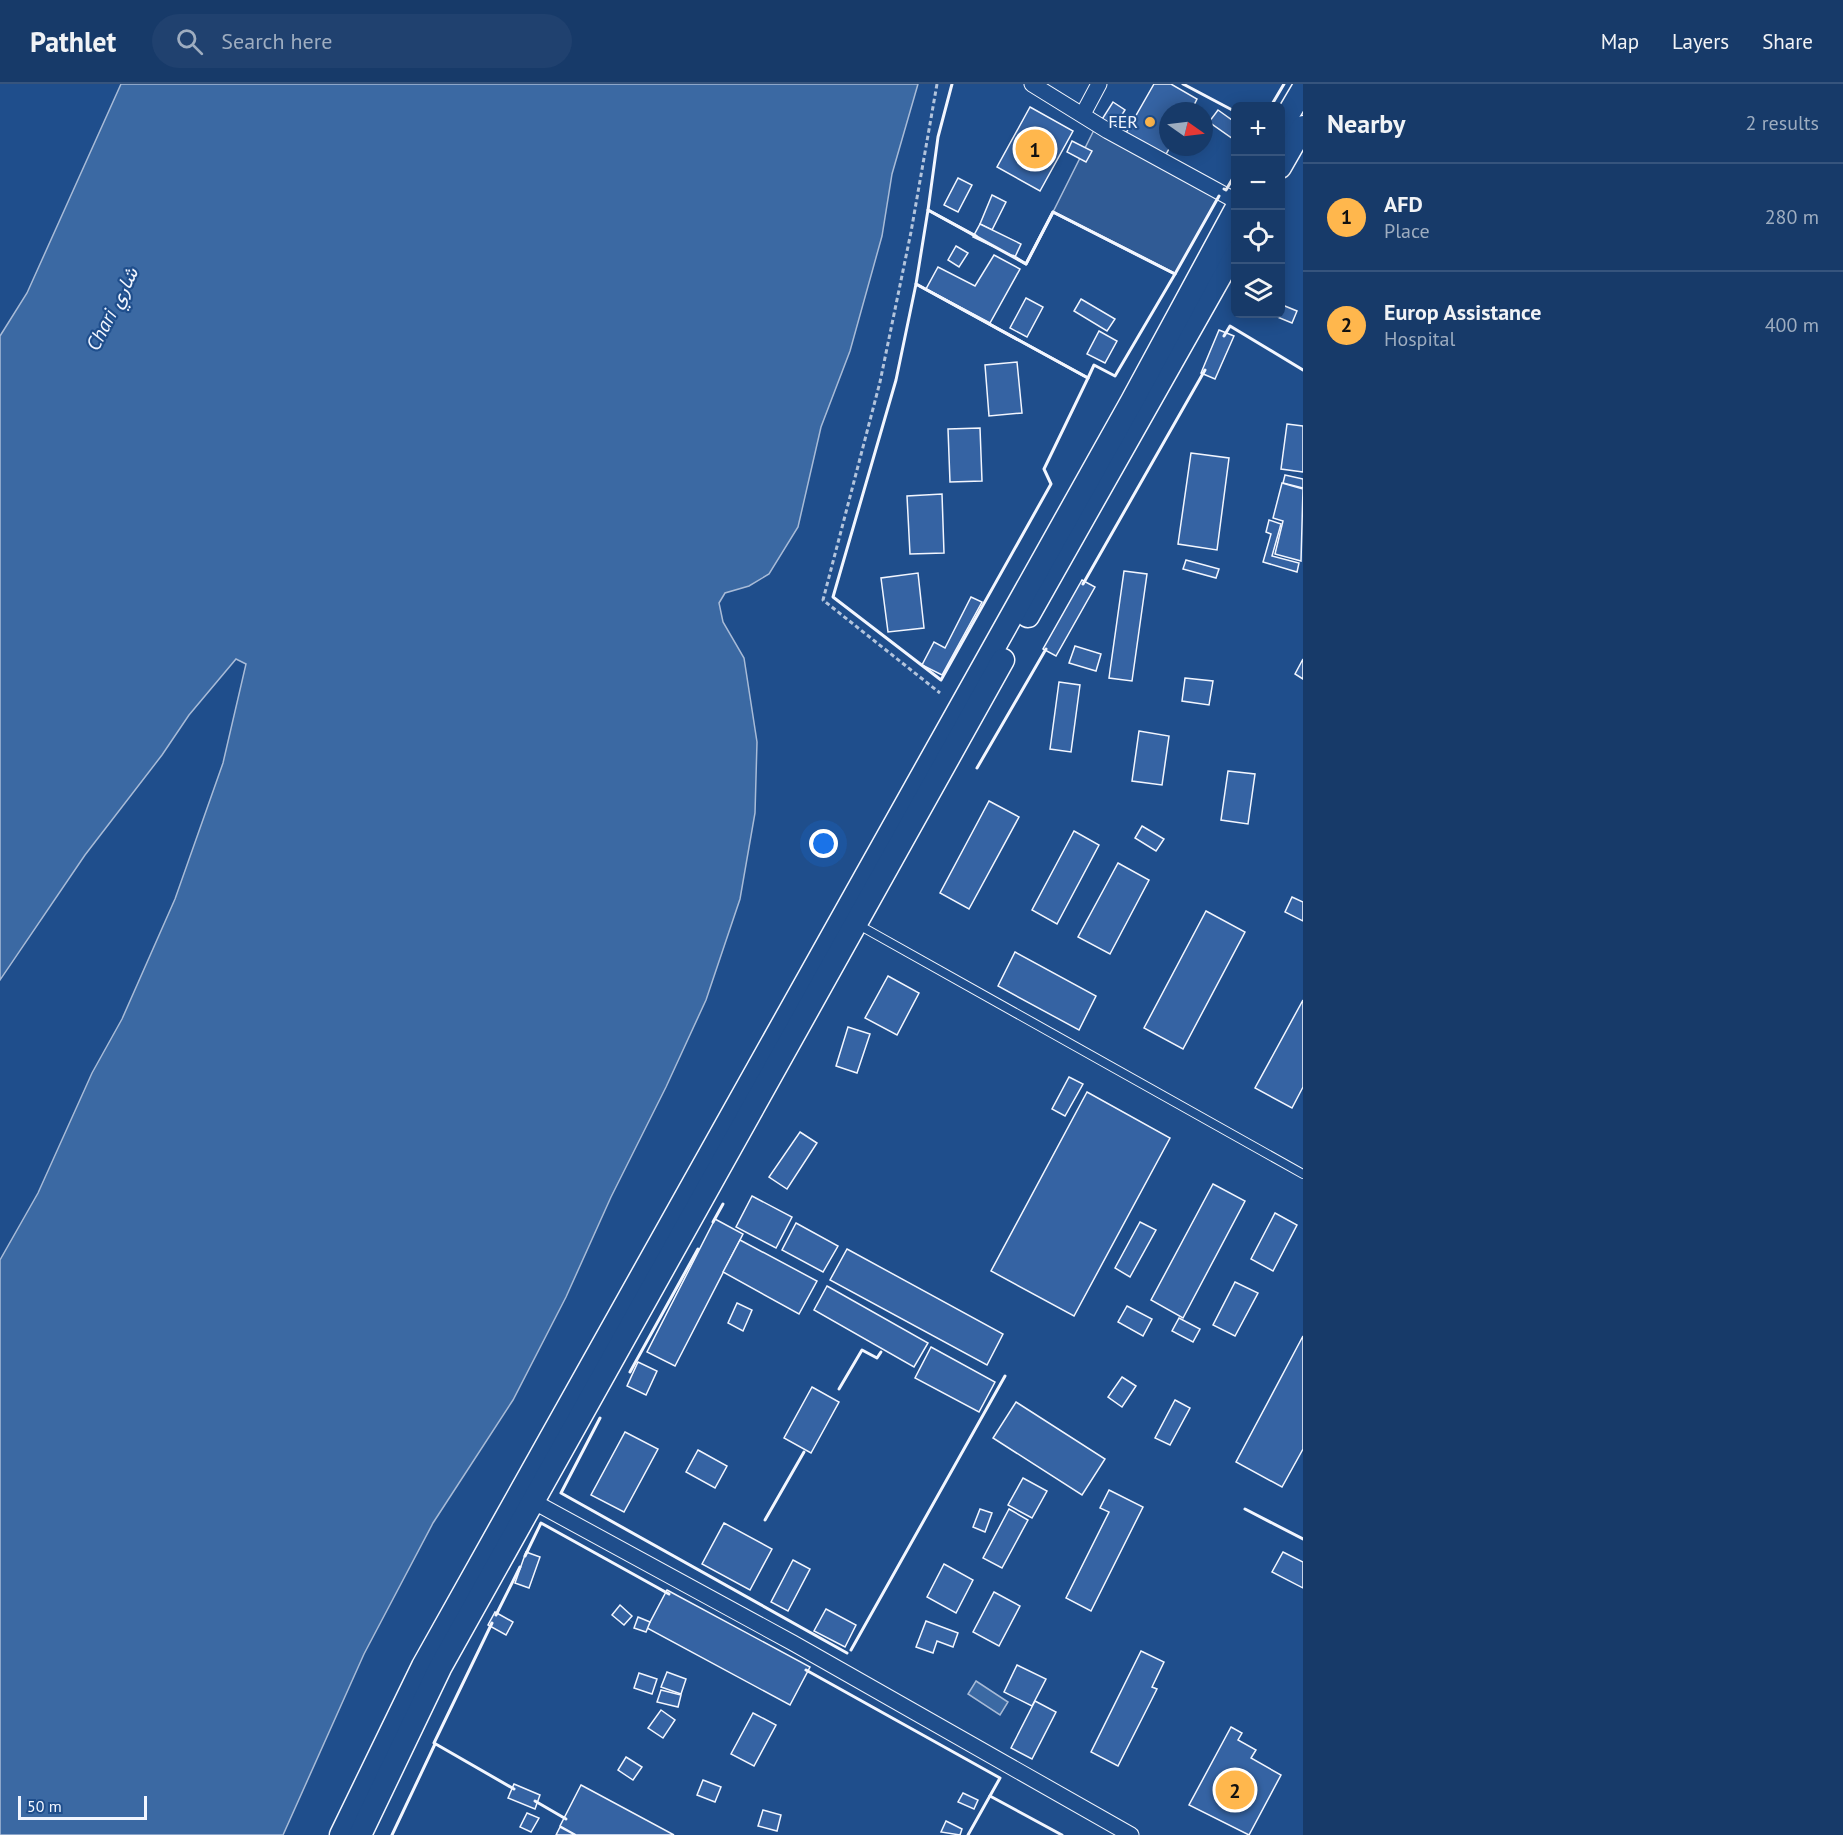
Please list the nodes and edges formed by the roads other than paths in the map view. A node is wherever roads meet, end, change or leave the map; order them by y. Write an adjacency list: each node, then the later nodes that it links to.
1 (1032, 84): 4 (street)
2 (1099, 84): 4 (street)
3 (1303, 88): 5 (main road)
4 (1083, 114): 8 (street)
5 (1285, 122)
6 (1303, 127): 7 (main road)
7 (1285, 160)
8 (1231, 198)
9 (1236, 210): 11 (main road)
10 (1231, 256): 11 (main road)
11 (1139, 405): 12 (main road)
12 (850, 920): 13 (lane); 14 (main road)
13 (1303, 1174)
14 (527, 1498): 15 (main road); 16 (main road); 17 (street)
15 (341, 1835)
16 (360, 1835)
17 (1131, 1835)

